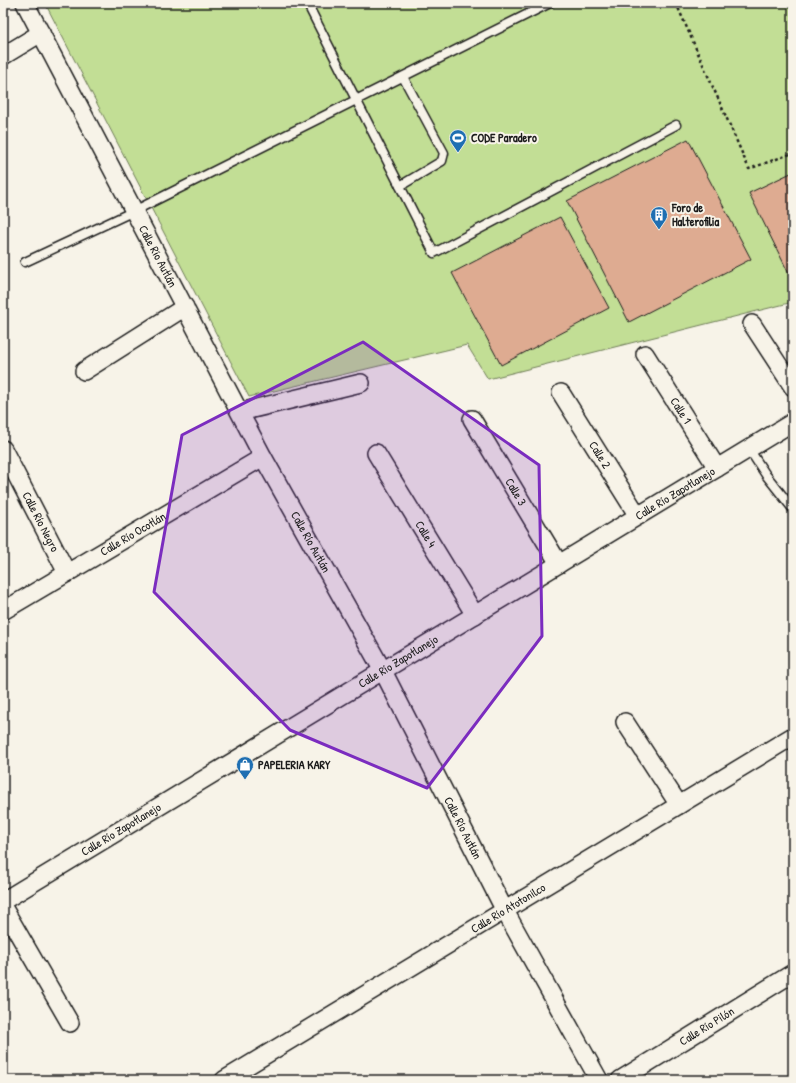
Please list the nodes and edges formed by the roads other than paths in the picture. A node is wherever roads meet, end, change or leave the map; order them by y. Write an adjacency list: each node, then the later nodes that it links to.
1 (25, 3): 4 (street, Calle Río Autlán)
2 (307, 3): 7 (lane)
3 (550, 3): 6 (lane)
4 (42, 33): 5 (street); 10 (street, Calle Río Autlán)
5 (3, 56)
6 (403, 77): 7 (lane); 9 (lane)
7 (356, 100): 9 (lane); 10 (lane)
8 (676, 125): 9 (lane)
9 (400, 186)
10 (134, 211): 11 (lane); 12 (street, Calle Río Autlán)
11 (24, 262)
12 (185, 307): 15 (street); 19 (street, Calle Río Autlán)
13 (752, 324): 17 (street)
14 (645, 354): 26 (street, Calle 1)
15 (84, 371)
16 (361, 383): 19 (street)
17 (793, 387)
18 (561, 393): 28 (street, Calle 2)
19 (240, 412): 25 (street, Calle Río Autlán)
20 (472, 419): 29 (street, Calle 3)
21 (793, 422): 23 (street, Calle Río Zapotlanejo)
22 (3, 449): 30 (street, Calle Río Negro)
23 (749, 449): 26 (street, Calle Río Zapotlanejo); 27 (lane)
24 (376, 453): 32 (street, Calle 4)
25 (263, 457): 30 (street, Calle Río Ocotlán); 33 (street, Calle Río Autlán)
26 (717, 468): 28 (street, Calle Río Zapotlanejo)
27 (793, 509)
28 (638, 516): 29 (street, Calle Río Zapotlanejo)
29 (559, 564): 32 (street, Calle Río Zapotlanejo)
30 (67, 573): 31 (street, Calle Río Ocotlán)
31 (3, 611)
32 (475, 615): 33 (street, Calle Río Zapotlanejo)
33 (383, 671): 37 (street, Calle Río Zapotlanejo); 39 (street, Calle Río Autlán)
34 (625, 722): 36 (street)
35 (793, 736): 36 (street, Calle Río Atotonilco)
36 (679, 805): 39 (street, Calle Río Atotonilco)
37 (3, 901)
38 (3, 907): 41 (street)
39 (505, 911): 42 (street, Calle Río Atotonilco); 43 (street, Calle Río Autlán)
40 (793, 974): 44 (street, Calle Río Pilón)
41 (70, 1023)
42 (224, 1080)
43 (599, 1080)
44 (620, 1080)

